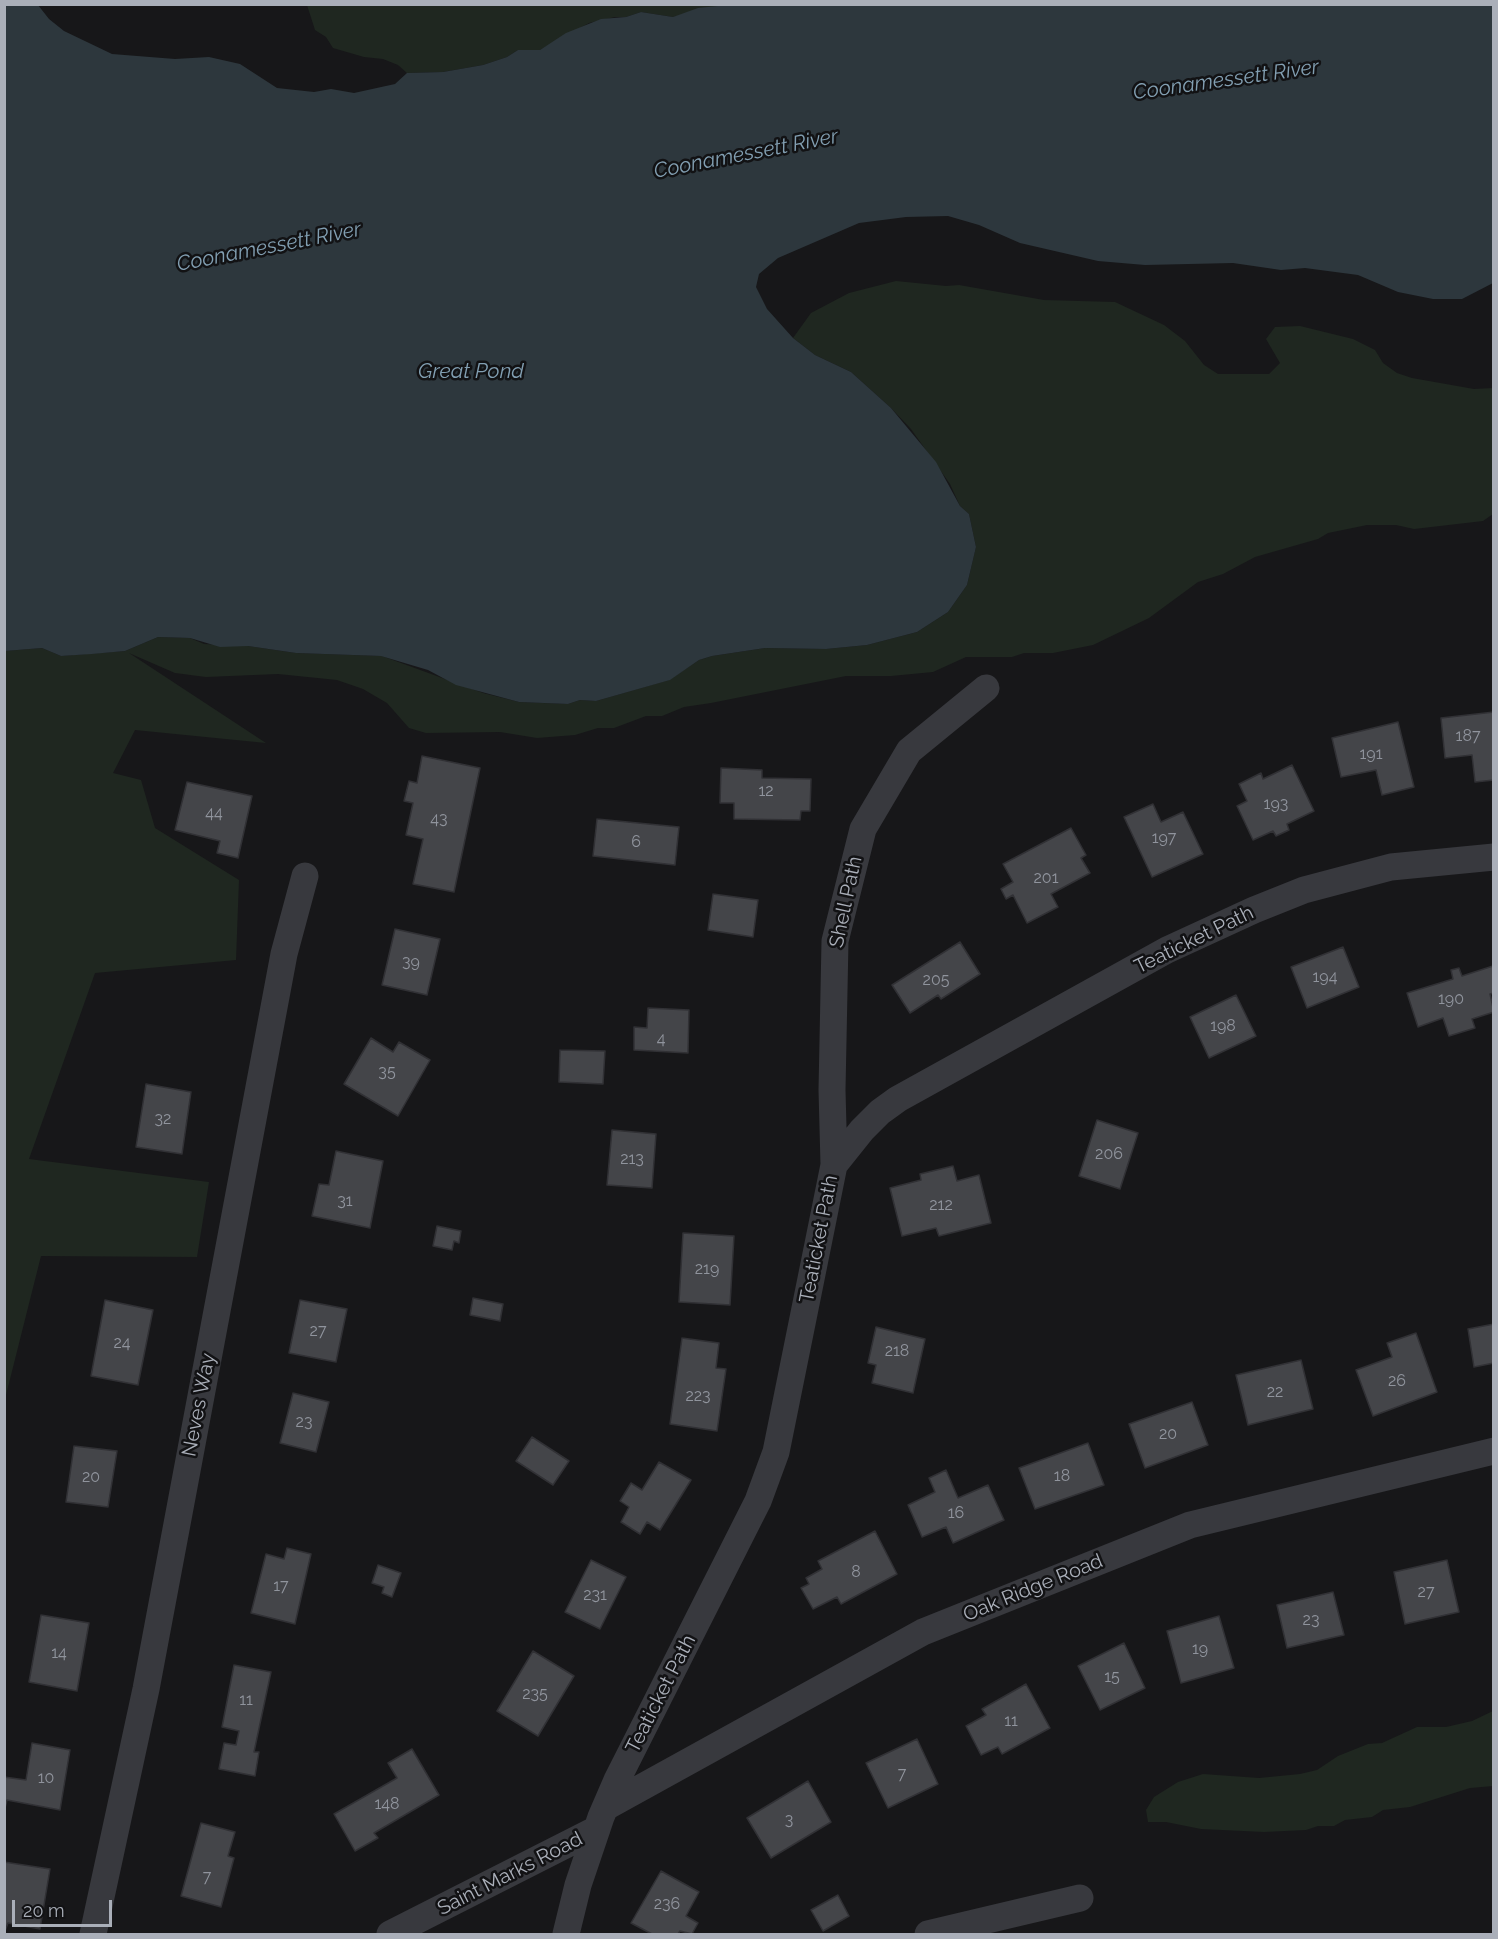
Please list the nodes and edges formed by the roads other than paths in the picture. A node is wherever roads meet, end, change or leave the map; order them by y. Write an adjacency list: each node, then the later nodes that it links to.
1 (986, 688): 4 (street, Shell Path)
2 (1494, 857): 4 (street, Teaticket Path)
3 (305, 876): 8 (street, Neves Way)
4 (834, 1165): 6 (street, Teaticket Path)
5 (1494, 1451): 6 (street, Oak Ridge Road)
6 (602, 1818): 9 (street, Saint Marks Road); 10 (street, Teaticket Path)
7 (1080, 1898): 11 (street)
8 (93, 1935)
9 (390, 1935)
10 (566, 1935)
11 (928, 1935)

